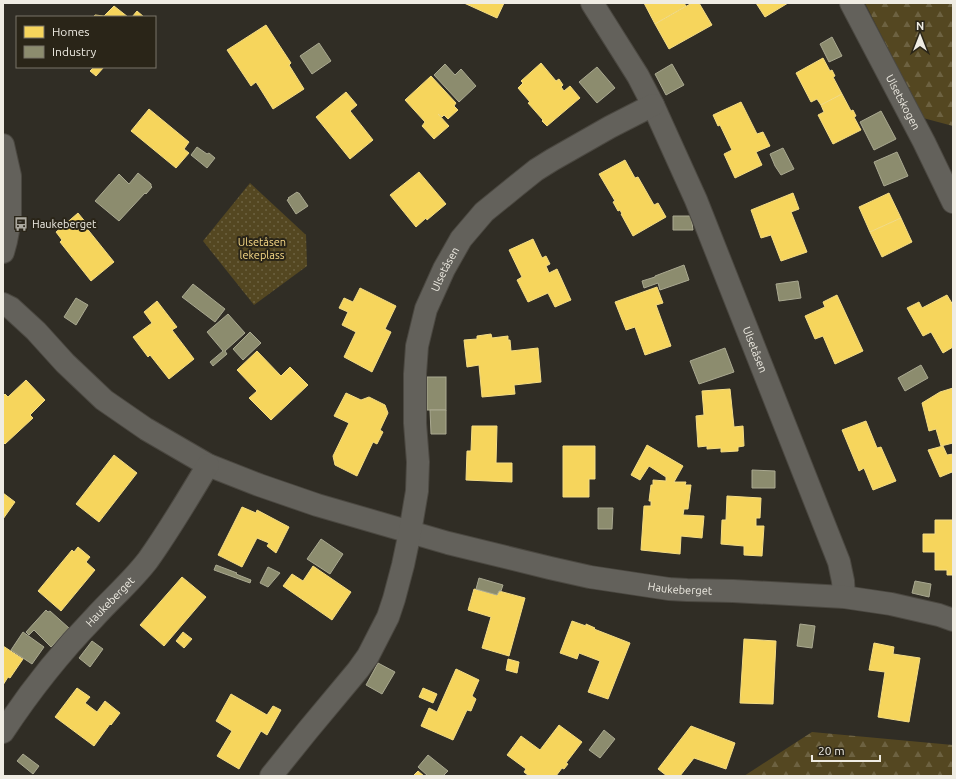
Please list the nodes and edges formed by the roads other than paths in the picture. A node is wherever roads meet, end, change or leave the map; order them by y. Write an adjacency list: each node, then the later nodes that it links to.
1 (592, 3): 3 (street, Ulsetåsen)
2 (851, 3): 5 (street, Ulsetskogen)
3 (652, 105): 9 (street, Ulsetåsen); 10 (street, Ulsetåsen)
4 (3, 145): 6 (street)
5 (953, 202)
6 (3, 252)
7 (3, 304): 8 (street, Haukeberget)
8 (208, 465): 9 (street, Haukeberget); 12 (street, Haukeberget)
9 (410, 532): 10 (street, Haukeberget); 13 (street)
10 (844, 597): 11 (street, Haukeberget)
11 (953, 620)
12 (3, 732)
13 (271, 776)

